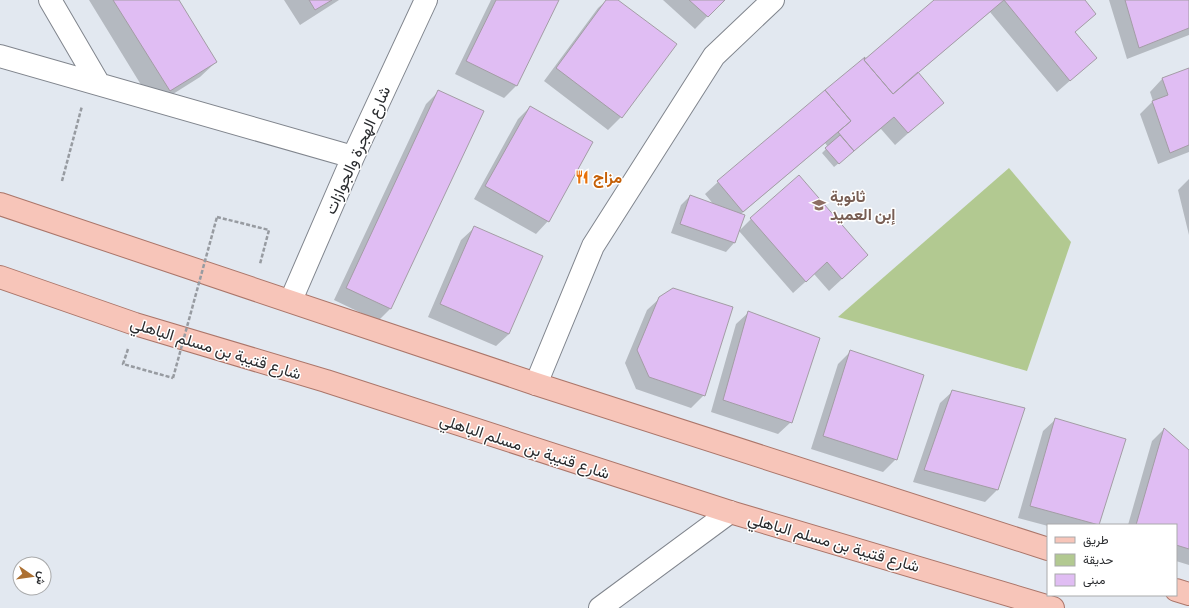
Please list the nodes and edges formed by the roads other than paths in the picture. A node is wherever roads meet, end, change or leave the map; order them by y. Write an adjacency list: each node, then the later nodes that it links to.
1 (50, 0): 5 (street)
2 (426, 0): 6 (street, شارع الهجرة والجوازات)
3 (773, 0): 10 (street)
4 (0, 56): 5 (street)
5 (94, 82): 6 (street)
6 (353, 157): 9 (street, شارع الهجرة والجوازات)
7 (0, 204): 9 (main road)
8 (0, 277): 11 (main road, شارع قتيبة بن مسلم الباهلي)
9 (291, 300): 10 (main road)
10 (536, 384): 12 (main road)
11 (730, 512): 15 (main road, شارع قتيبة بن مسلم الباهلي); 16 (street)
12 (1047, 549)
13 (1177, 590): 14 (main road)
14 (1189, 594)
15 (1017, 602): 17 (main road, شارع قتيبة بن مسلم الباهلي)
16 (600, 608)
17 (1053, 608)

